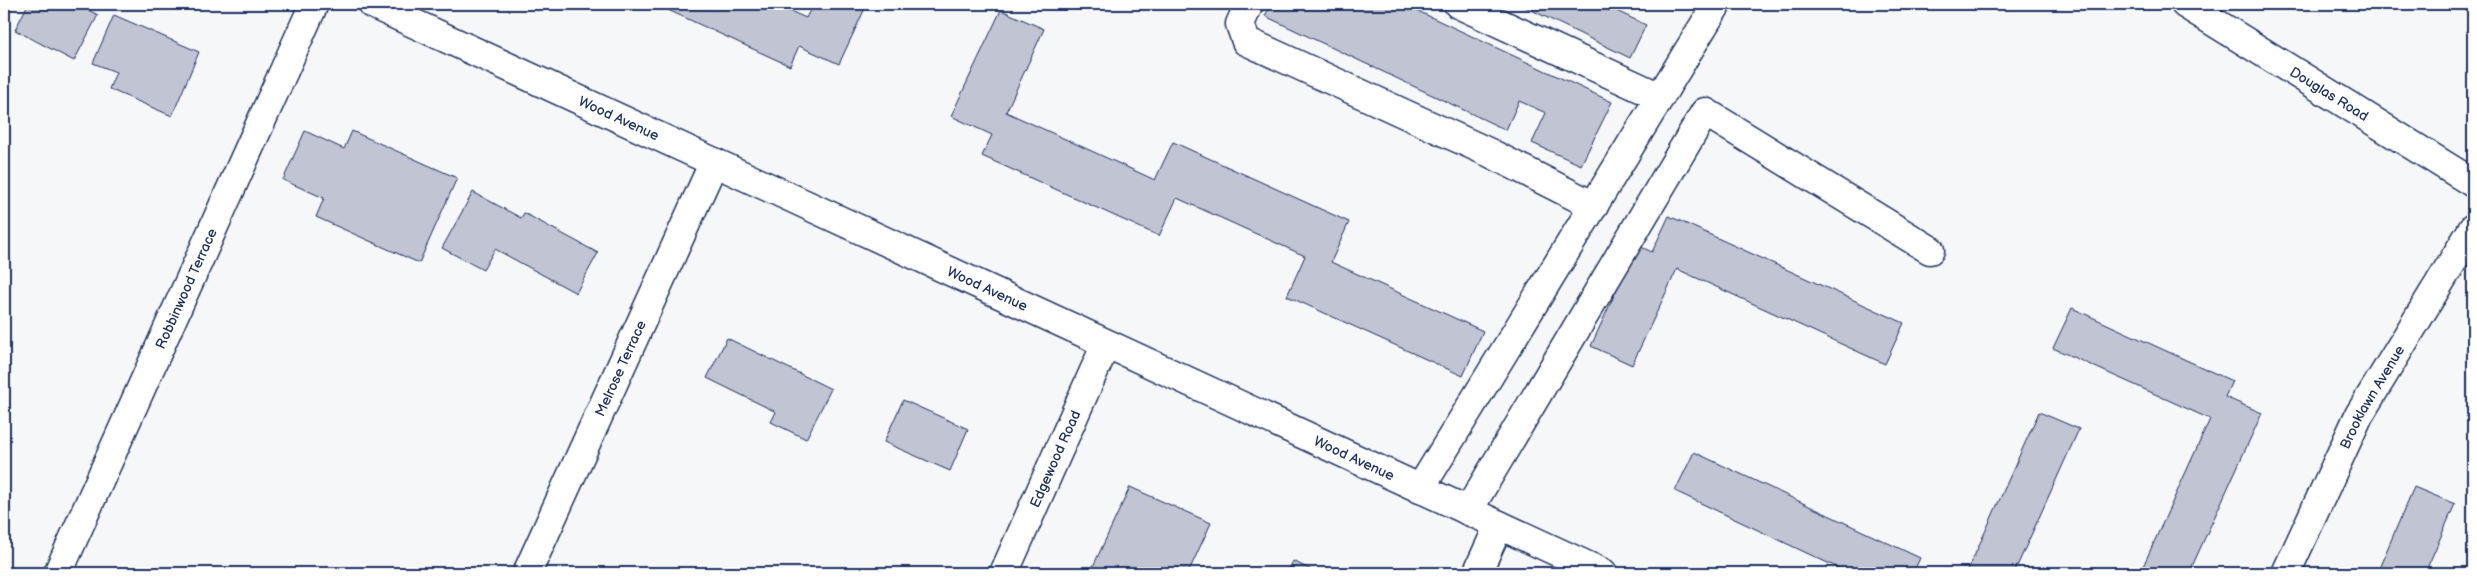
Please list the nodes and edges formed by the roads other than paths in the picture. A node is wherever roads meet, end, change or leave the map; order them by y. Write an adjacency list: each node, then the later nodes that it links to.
1 (314, 4): 17 (street, Robbinwood Terrace)
2 (372, 4): 8 (street, Wood Avenue)
3 (1250, 4): 10 (street)
4 (1458, 4): 7 (street)
5 (1717, 4): 7 (street)
6 (2185, 4): 9 (street, Douglas Road)
7 (1660, 97): 10 (street)
8 (714, 162): 13 (street, Wood Avenue); 18 (street, Melrose Terrace)
9 (2473, 183)
10 (1594, 206): 14 (street)
11 (2473, 228): 22 (street, Brooklawn Avenue)
12 (1930, 250): 15 (street)
13 (1106, 344): 14 (street, Wood Avenue); 19 (street, Edgewood Road)
14 (1420, 489): 15 (street, Wood Avenue)
15 (1468, 511): 16 (street, Wood Avenue)
16 (1499, 525): 20 (street); 21 (street, Wood Avenue)
17 (58, 573)
18 (527, 573)
19 (1004, 573)
20 (1477, 573)
21 (1603, 573)
22 (2286, 573)

